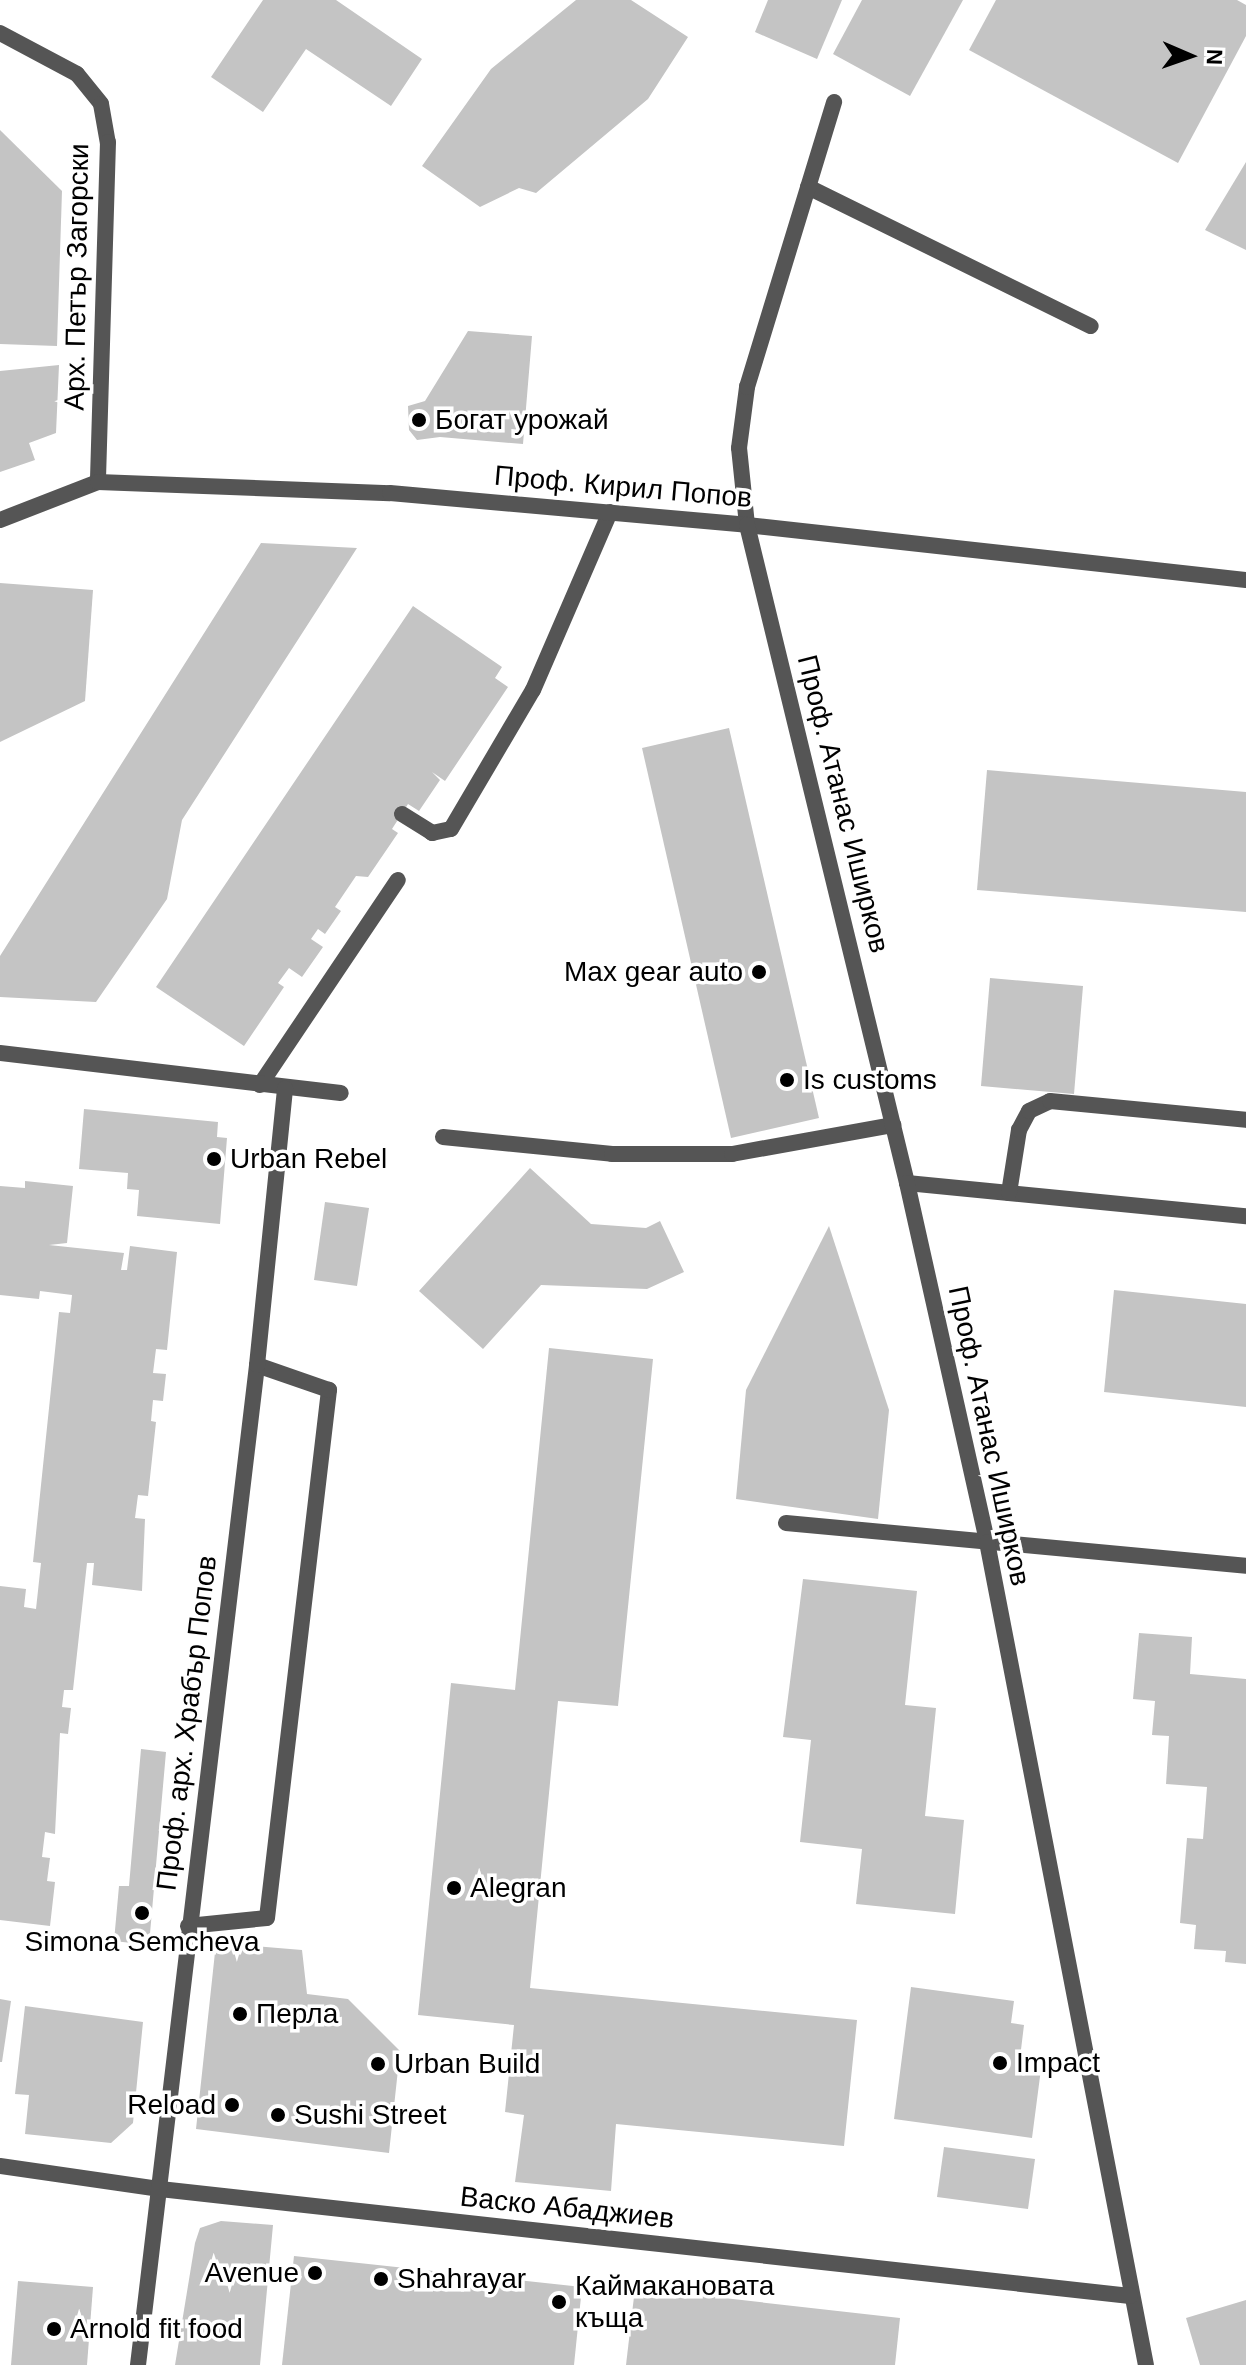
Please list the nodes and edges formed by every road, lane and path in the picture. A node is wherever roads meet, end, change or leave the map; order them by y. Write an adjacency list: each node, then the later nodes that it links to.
1 (0, 33): 5 (street, Арх. Петър Загорски)
2 (834, 102): 3 (street, Проф. Атанас Иширков)
3 (808, 187): 4 (street); 8 (street, Проф. Атанас Иширков)
4 (1091, 326)
5 (98, 482): 6 (street, Проф. Кирил Попов); 7 (street, Проф. Кирил Попов)
6 (610, 512): 8 (street, Проф. Кирил Попов); 10 (street)
7 (0, 520)
8 (747, 525): 9 (street, Проф. Кирил Попов); 17 (street, Проф. Атанас Иширков)
9 (1246, 580)
10 (402, 814)
11 (398, 880): 13 (street)
12 (0, 1053): 13 (street)
13 (260, 1085): 14 (street)
14 (285, 1088): 15 (street); 22 (street, Проф. арх. Храбър Попов)
15 (341, 1093)
16 (1246, 1120): 20 (street)
17 (893, 1125): 18 (street); 19 (street, Проф. Атанас Иширков)
18 (443, 1137)
19 (907, 1183): 20 (street); 24 (street, Проф. Атанас Иширков)
20 (1009, 1193): 21 (street)
21 (1246, 1216)
22 (257, 1365): 26 (street, Проф. арх. Храбър Попов); 26 (street)
23 (786, 1523): 24 (street)
24 (987, 1542): 25 (street); 29 (street, Проф. Атанас Иширков)
25 (1246, 1566)
26 (188, 1926): 28 (street, Проф. арх. Храбър Попов)
27 (0, 2166): 28 (street, Васко Абаджиев)
28 (160, 2189): 29 (street, Васко Абаджиев); 30 (street, Проф. арх. Храбър Попов)
29 (1130, 2296): 31 (street, Проф. Атанас Иширков)
30 (138, 2365)
31 (1146, 2365)

